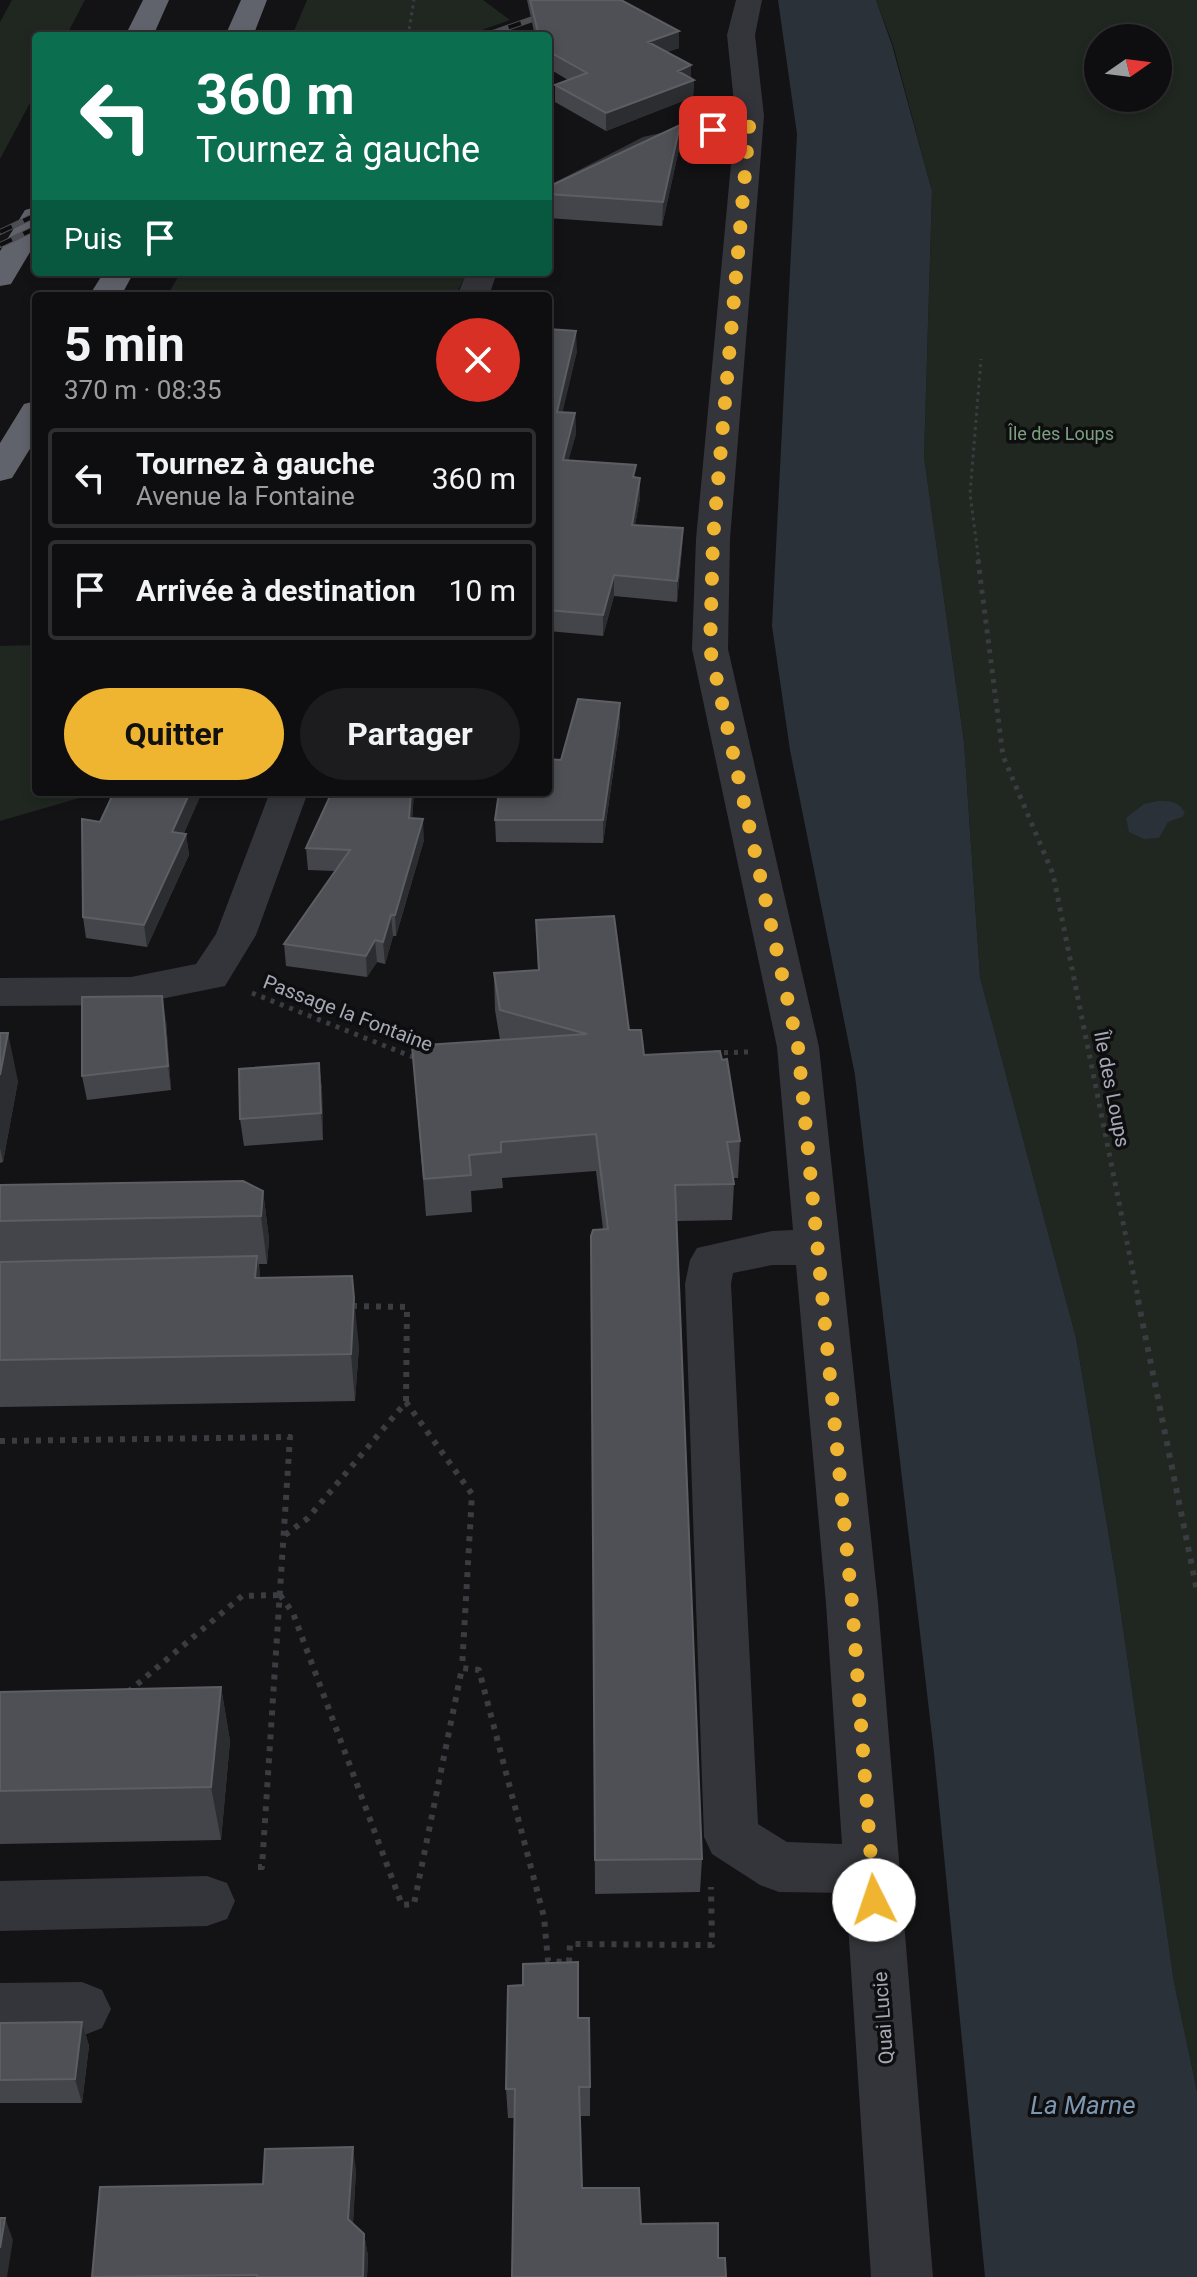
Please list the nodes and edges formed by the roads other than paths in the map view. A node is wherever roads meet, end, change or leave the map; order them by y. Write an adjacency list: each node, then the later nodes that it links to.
1 (156, 0): 4 (highway)
2 (254, 0): 5 (highway)
3 (749, 0): 6 (street, Quai Lucie)
4 (141, 32)
5 (241, 32)
6 (750, 116): 7 (street); 14 (street, Quai Lucie)
7 (552, 196)
8 (32, 223): 9 (highway)
9 (0, 277)
10 (32, 418): 11 (highway)
11 (0, 471)
12 (288, 796): 13 (street)
13 (0, 992)
14 (817, 1247): 15 (street, Quai Lucie); 15 (street)
15 (871, 1869): 20 (street, Quai Lucie)
16 (207, 1901): 17 (street)
17 (0, 1906)
18 (82, 2009): 19 (street)
19 (0, 2010)
20 (902, 2277)

